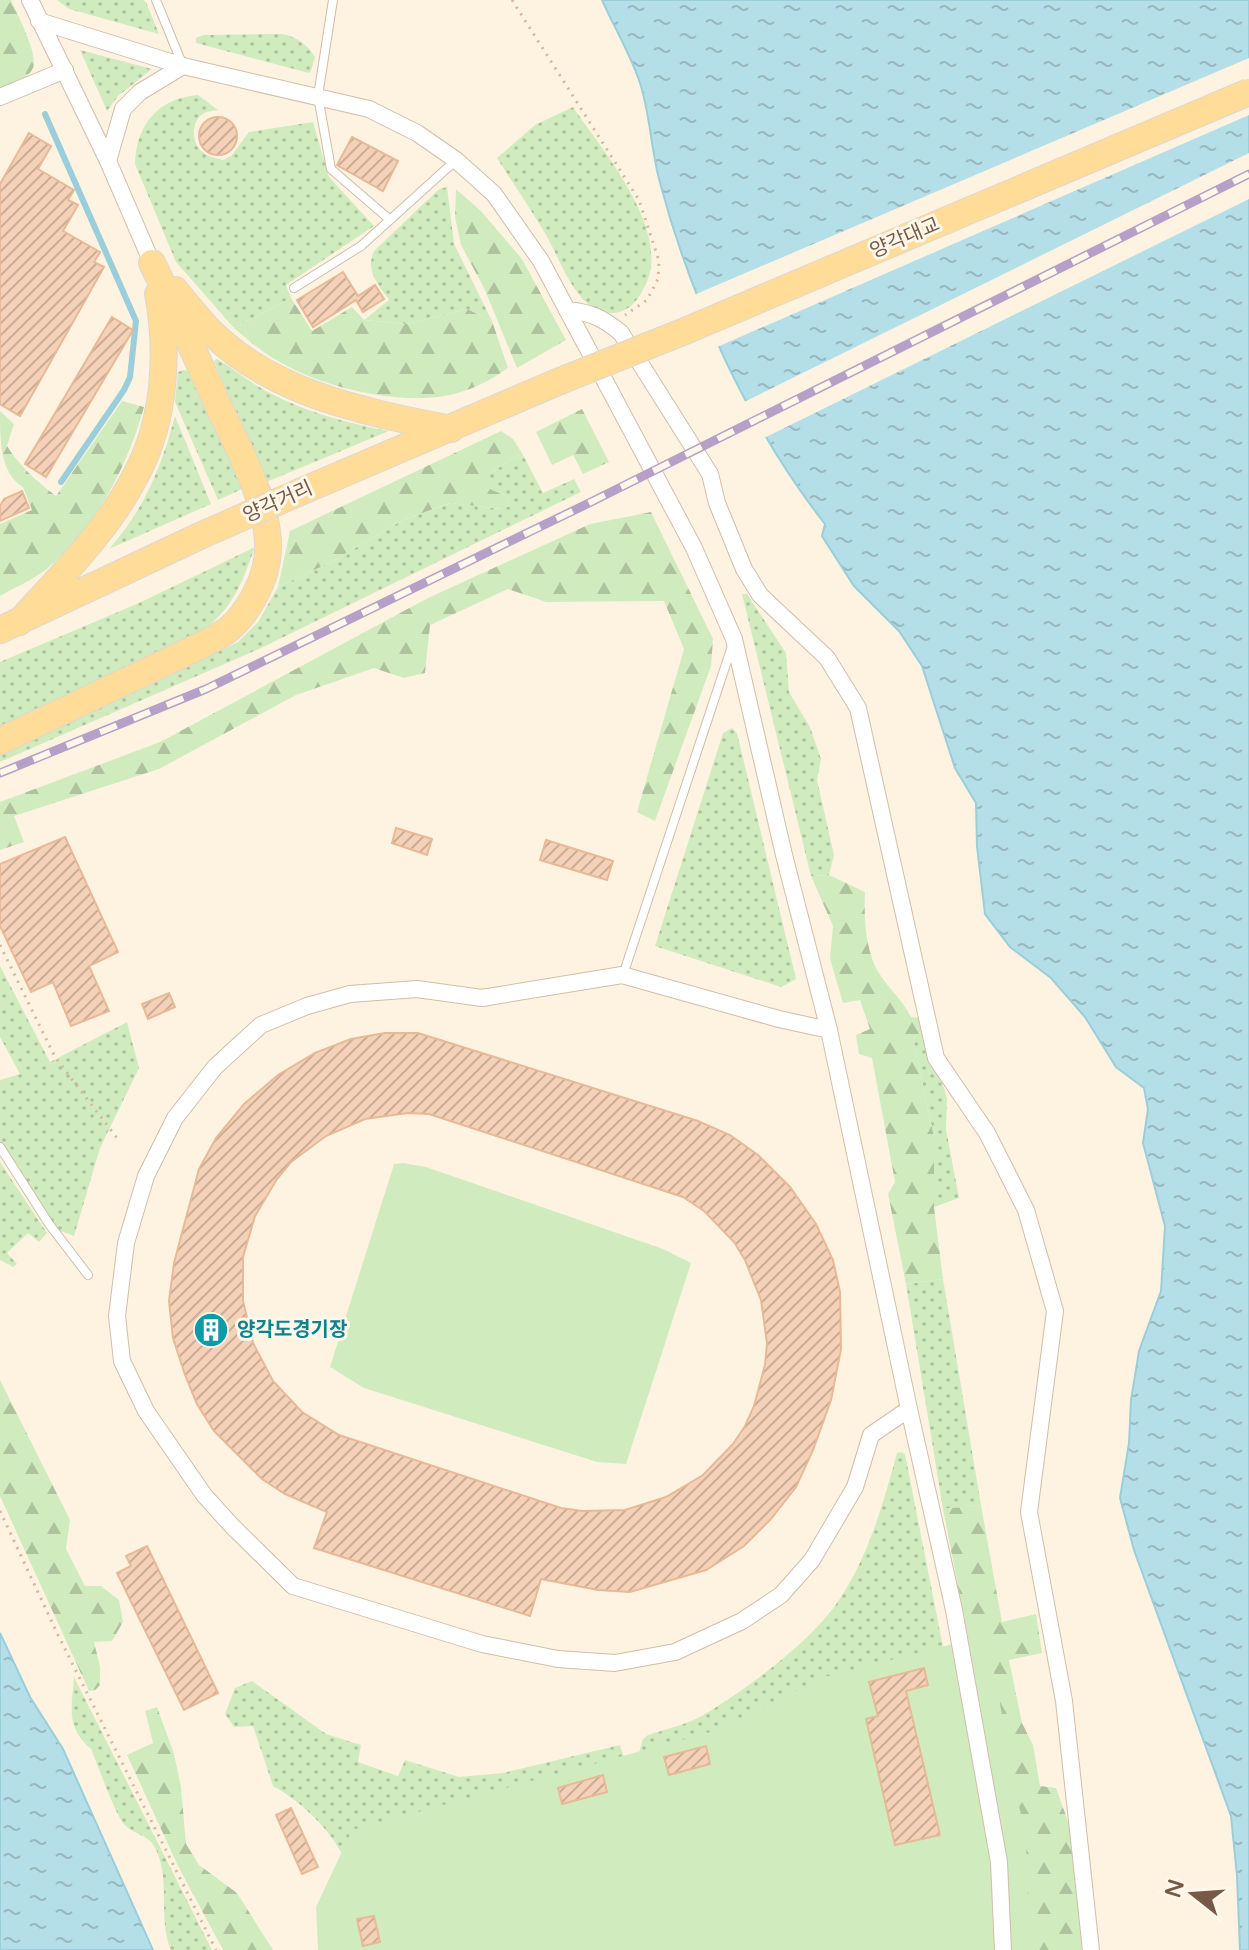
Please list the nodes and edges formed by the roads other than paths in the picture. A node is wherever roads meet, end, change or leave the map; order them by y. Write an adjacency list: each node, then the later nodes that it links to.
1 (30, 0): 4 (street)
2 (156, 0): 5 (lane)
3 (333, 0): 8 (lane)
4 (39, 21): 5 (street); 6 (street)
5 (183, 66): 8 (street); 11 (street)
6 (65, 70): 9 (street); 11 (street)
7 (1249, 92): 16 (main road, 양각대교, bridge)
8 (318, 96): 10 (street); 12 (lane)
9 (0, 97)
10 (456, 160): 12 (lane); 15 (street)
11 (108, 161): 13 (street)
12 (389, 219): 14 (lane)
13 (152, 263): 17 (main road); 18 (main road); 20 (main road)
14 (294, 288)
15 (567, 310): 19 (street); 27 (street)
16 (560, 381): 17 (main road, 양각거리)
17 (451, 429): 18 (main road, 양각거리, bridge)
18 (10, 626)
19 (734, 639): 21 (lane); 22 (street)
20 (0, 741)
21 (622, 975): 22 (street); 25 (street)
22 (829, 1030): 25 (street)
23 (0, 1147): 24 (lane)
24 (88, 1275)
25 (909, 1409): 26 (street)
26 (1003, 1950)
27 (1091, 1950)

